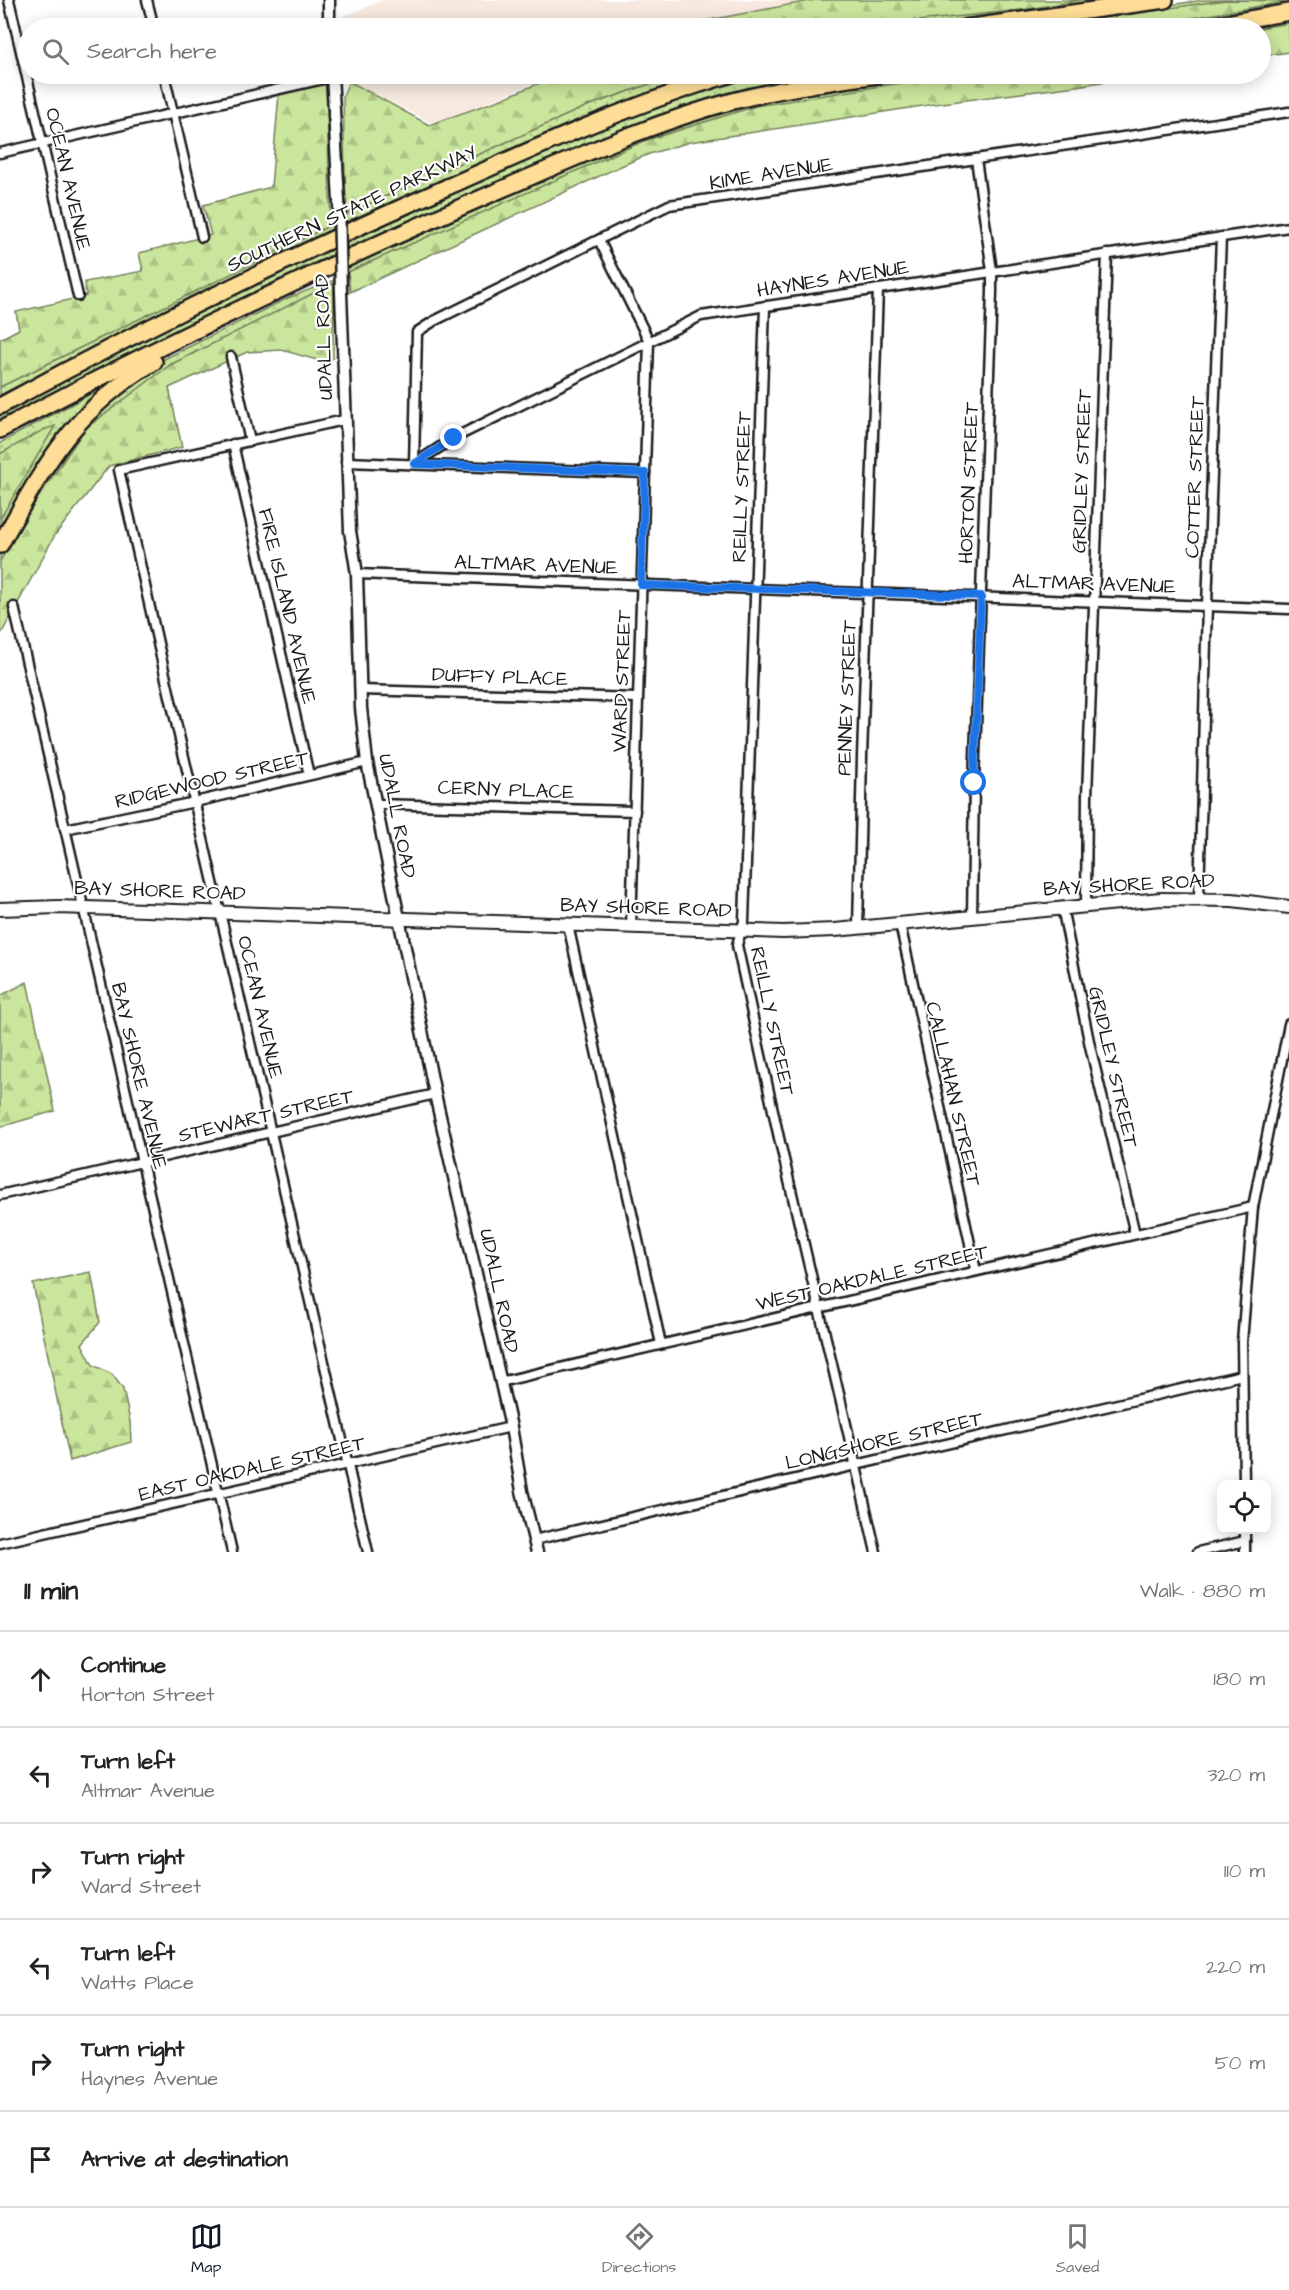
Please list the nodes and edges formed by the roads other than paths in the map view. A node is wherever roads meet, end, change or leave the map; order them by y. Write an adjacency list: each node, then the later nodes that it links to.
1 (9, 0): 10 (street, OCEAN AVENUE)
2 (147, 0): 6 (street)
3 (328, 0): 7 (street)
4 (1165, 0): 8 (highway)
5 (1289, 12): 9 (highway)
6 (152, 18)
7 (329, 18)
8 (1036, 18)
9 (1255, 18)
10 (18, 39)
11 (28, 84): 19 (street, OCEAN AVENUE)
12 (167, 84): 18 (street)
13 (295, 84): 18 (street)
14 (332, 84): 36 (street, UDALL ROAD, bridge)
15 (703, 84): 35 (highway, SOUTHERN STATE PARKWAY)
16 (822, 84): 31 (highway)
17 (1289, 112): 21 (street, KIME AVENUE)
18 (174, 113): 19 (street); 23 (street)
19 (42, 143): 20 (street); 29 (street, OCEAN AVENUE)
20 (0, 153)
21 (976, 159): 25 (street, KIME AVENUE); 27 (street, HORTON STREET)
22 (1289, 227): 24 (street, HAYNES AVENUE)
23 (202, 237)
24 (1221, 237): 26 (street, HAYNES AVENUE); 51 (street, COTTER STREET)
25 (599, 240): 32 (street, WARD STREET); 42 (street, KIME AVENUE)
26 (1107, 254): 27 (street, HAYNES AVENUE); 50 (street, GRIDLEY STREET)
27 (992, 271): 28 (street, HAYNES AVENUE); 49 (street, HORTON STREET)
28 (878, 289): 30 (street, HAYNES AVENUE); 48 (street, PENNEY STREET)
29 (78, 296)
30 (765, 306): 32 (street, HAYNES AVENUE); 47 (street, REILLY STREET)
31 (209, 324): 34 (highway); 44 (highway)
32 (649, 341): 42 (street, HAYNES AVENUE); 43 (street, WARD STREET)
33 (231, 357): 39 (street)
34 (140, 359): 37 (highway); 38 (highway)
35 (0, 406)
36 (344, 420): 39 (street); 41 (street, UDALL ROAD)
37 (0, 430)
38 (0, 439)
39 (250, 441): 40 (street)
40 (234, 444): 57 (street, FIRE ISLAND AVENUE); 58 (street, OCEAN AVENUE)
41 (346, 462): 42 (street); 45 (street, UDALL ROAD)
42 (414, 464): 43 (street)
43 (645, 473): 46 (street, WARD STREET)
44 (0, 545)
45 (357, 574): 46 (street, ALTMAR AVENUE); 54 (street, UDALL ROAD)
46 (641, 585): 47 (street, ALTMAR AVENUE); 55 (street, WARD STREET)
47 (755, 590): 48 (street, ALTMAR AVENUE); 75 (street, REILLY STREET)
48 (867, 593): 49 (street, ALTMAR AVENUE); 74 (street, PENNEY STREET)
49 (981, 596): 50 (street, ALTMAR AVENUE); 69 (street, HORTON STREET)
50 (1094, 600): 51 (street, ALTMAR AVENUE); 63 (street, GRIDLEY STREET)
51 (1207, 605): 53 (street, ALTMAR AVENUE); 62 (street, COTTER STREET)
52 (14, 607): 61 (street, BAY SHORE AVENUE)
53 (1289, 609)
54 (361, 690): 55 (street, DUFFY PLACE); 56 (street, UDALL ROAD)
55 (637, 698): 60 (street, WARD STREET)
56 (367, 762): 57 (street, RIDGEWOOD STREET); 59 (street, UDALL ROAD)
57 (309, 775): 58 (street, RIDGEWOOD STREET)
58 (195, 802): 61 (street, RIDGEWOOD STREET); 68 (street, OCEAN AVENUE)
59 (376, 804): 60 (street, CERNY PLACE); 70 (street, UDALL ROAD)
60 (635, 811): 73 (street, WARD STREET)
61 (65, 829): 65 (street, BAY SHORE AVENUE)
62 (1199, 898): 63 (main road, BAY SHORE ROAD); 64 (main road, BAY SHORE ROAD)
63 (1086, 905): 66 (main road, BAY SHORE ROAD)
64 (1289, 907)
65 (83, 908): 67 (main road, BAY SHORE ROAD); 68 (main road, BAY SHORE ROAD); 79 (street, BAY SHORE AVENUE)
66 (1062, 908): 69 (main road, BAY SHORE ROAD); 82 (street, GRIDLEY STREET)
67 (0, 909)
68 (221, 913): 70 (main road, BAY SHORE ROAD); 78 (street, OCEAN AVENUE)
69 (972, 917): 71 (main road, BAY SHORE ROAD)
70 (399, 919): 72 (main road, BAY SHORE ROAD); 77 (street, UDALL ROAD)
71 (900, 924): 74 (main road, BAY SHORE ROAD); 83 (street, CALLAHAN STREET)
72 (568, 925): 73 (main road, BAY SHORE ROAD); 85 (street)
73 (631, 927): 75 (main road, BAY SHORE ROAD)
74 (858, 928): 75 (main road, BAY SHORE ROAD)
75 (741, 931): 84 (street, REILLY STREET)
76 (1289, 1024): 81 (street)
77 (435, 1094): 78 (street, STEWART STREET); 87 (street, UDALL ROAD)
78 (272, 1132): 79 (street, STEWART STREET); 89 (street, OCEAN AVENUE)
79 (142, 1161): 80 (street, STEWART STREET); 92 (street, BAY SHORE AVENUE)
80 (0, 1195)
81 (1253, 1207): 82 (street, WEST OAKDALE STREET); 86 (street)
82 (1135, 1234): 83 (street, WEST OAKDALE STREET)
83 (976, 1271): 84 (street, WEST OAKDALE STREET)
84 (820, 1308): 85 (street, WEST OAKDALE STREET); 90 (street, REILLY STREET)
85 (661, 1344): 87 (street, WEST OAKDALE STREET)
86 (1242, 1375): 90 (street, LONGSHORE STREET); 91 (street)
87 (500, 1382): 88 (street, UDALL ROAD)
88 (511, 1427): 89 (street, EAST OAKDALE STREET); 94 (street, UDALL ROAD)
89 (348, 1464): 92 (street, EAST OAKDALE STREET); 98 (street, OCEAN AVENUE)
90 (856, 1465): 94 (street, LONGSHORE STREET); 100 (street, REILLY STREET)
91 (1244, 1480)
92 (218, 1493): 96 (street, EAST OAKDALE STREET); 97 (street, BAY SHORE AVENUE)
93 (1245, 1534): 95 (street)
94 (534, 1540): 99 (street, UDALL ROAD)
95 (1245, 1541): 101 (street); 102 (street)
96 (0, 1543)
97 (232, 1552)
98 (368, 1552)
99 (537, 1552)
100 (876, 1552)
101 (1198, 1552)
102 (1245, 1552)

